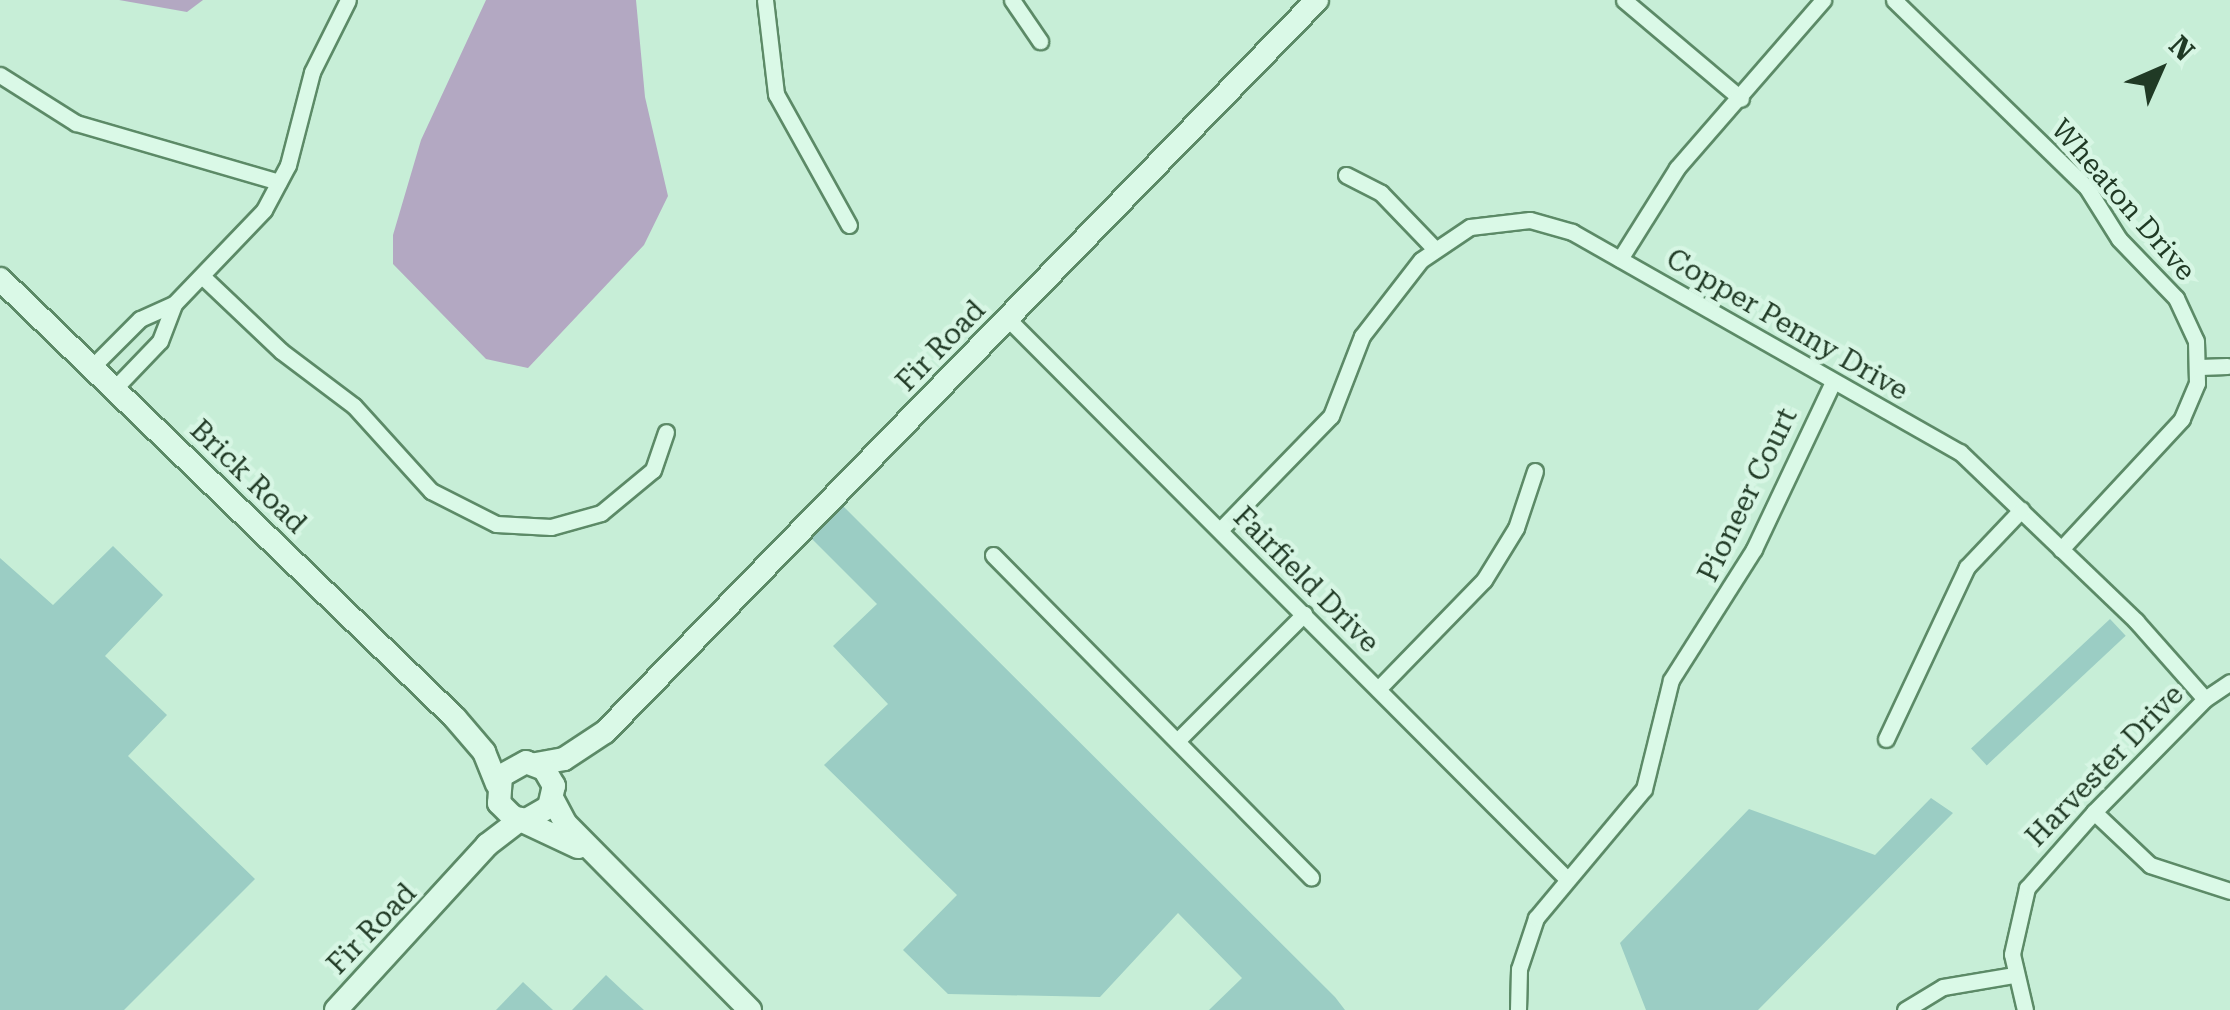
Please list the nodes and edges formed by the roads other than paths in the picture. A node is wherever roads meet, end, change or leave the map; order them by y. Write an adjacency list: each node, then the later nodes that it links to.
1 (348, 0): 12 (street)
2 (765, 0): 13 (street)
3 (1012, 0): 8 (street)
4 (1317, 0): 19 (street, Fir Road)
5 (1624, 0): 10 (street)
6 (1823, 0): 10 (street)
7 (1894, 0): 22 (street, Wheaton Drive)
8 (1040, 40)
9 (0, 75): 12 (street)
10 (1741, 99): 15 (street)
11 (1346, 175): 14 (street)
12 (279, 182): 16 (street)
13 (849, 225)
14 (1434, 248): 15 (street, Copper Penny Drive); 28 (street)
15 (1620, 259): 23 (street, Copper Penny Drive)
16 (202, 276): 18 (street); 25 (street)
17 (0, 279): 21 (street, Brick Road)
18 (174, 304): 21 (street); 24 (street)
19 (1009, 320): 28 (street, Fairfield Drive); 36 (street, Fir Road)
20 (2226, 366): 22 (street)
21 (92, 367): 24 (street, Brick Road)
22 (2200, 367): 29 (street)
23 (1833, 382): 27 (street, Copper Penny Drive); 46 (street, Pioneer Court)
24 (114, 389): 35 (street, Brick Road)
25 (666, 432)
26 (1535, 471): 33 (street)
27 (2021, 510): 29 (street, Copper Penny Drive); 37 (street)
28 (1220, 530): 31 (street, Fairfield Drive)
29 (2062, 549): 34 (street, Copper Penny Drive)
30 (993, 555): 38 (street)
31 (1304, 614): 33 (street, Fairfield Drive); 38 (street)
32 (2230, 682): 34 (street, Harvester Drive)
33 (1378, 689): 46 (street, Fairfield Drive)
34 (2205, 699): 42 (street, Harvester Drive)
35 (455, 718): 39 (street, Brick Road); 40 (street, Brick Road)
36 (604, 732): 39 (street, Fir Road); 41 (street, Fir Road)
37 (1886, 739)
38 (1177, 741): 45 (street)
39 (531, 763): 40 (street); 41 (street)
40 (497, 790): 43 (street); 47 (street, Fir Road)
41 (553, 797): 43 (street); 44 (street)
42 (2094, 812): 48 (street); 49 (street, Harvester Drive)
43 (525, 819): 44 (street); 47 (street, Fir Road)
44 (604, 864): 51 (street)
45 (1311, 877)
46 (1566, 877): 52 (street, Pioneer Court)
47 (451, 890): 50 (street, Fir Road)
48 (2230, 891)
49 (2013, 975): 53 (street); 54 (street, Harvester Drive)
50 (336, 1010)
51 (750, 1010)
52 (1518, 1010)
53 (1905, 1010)
54 (2025, 1010)

